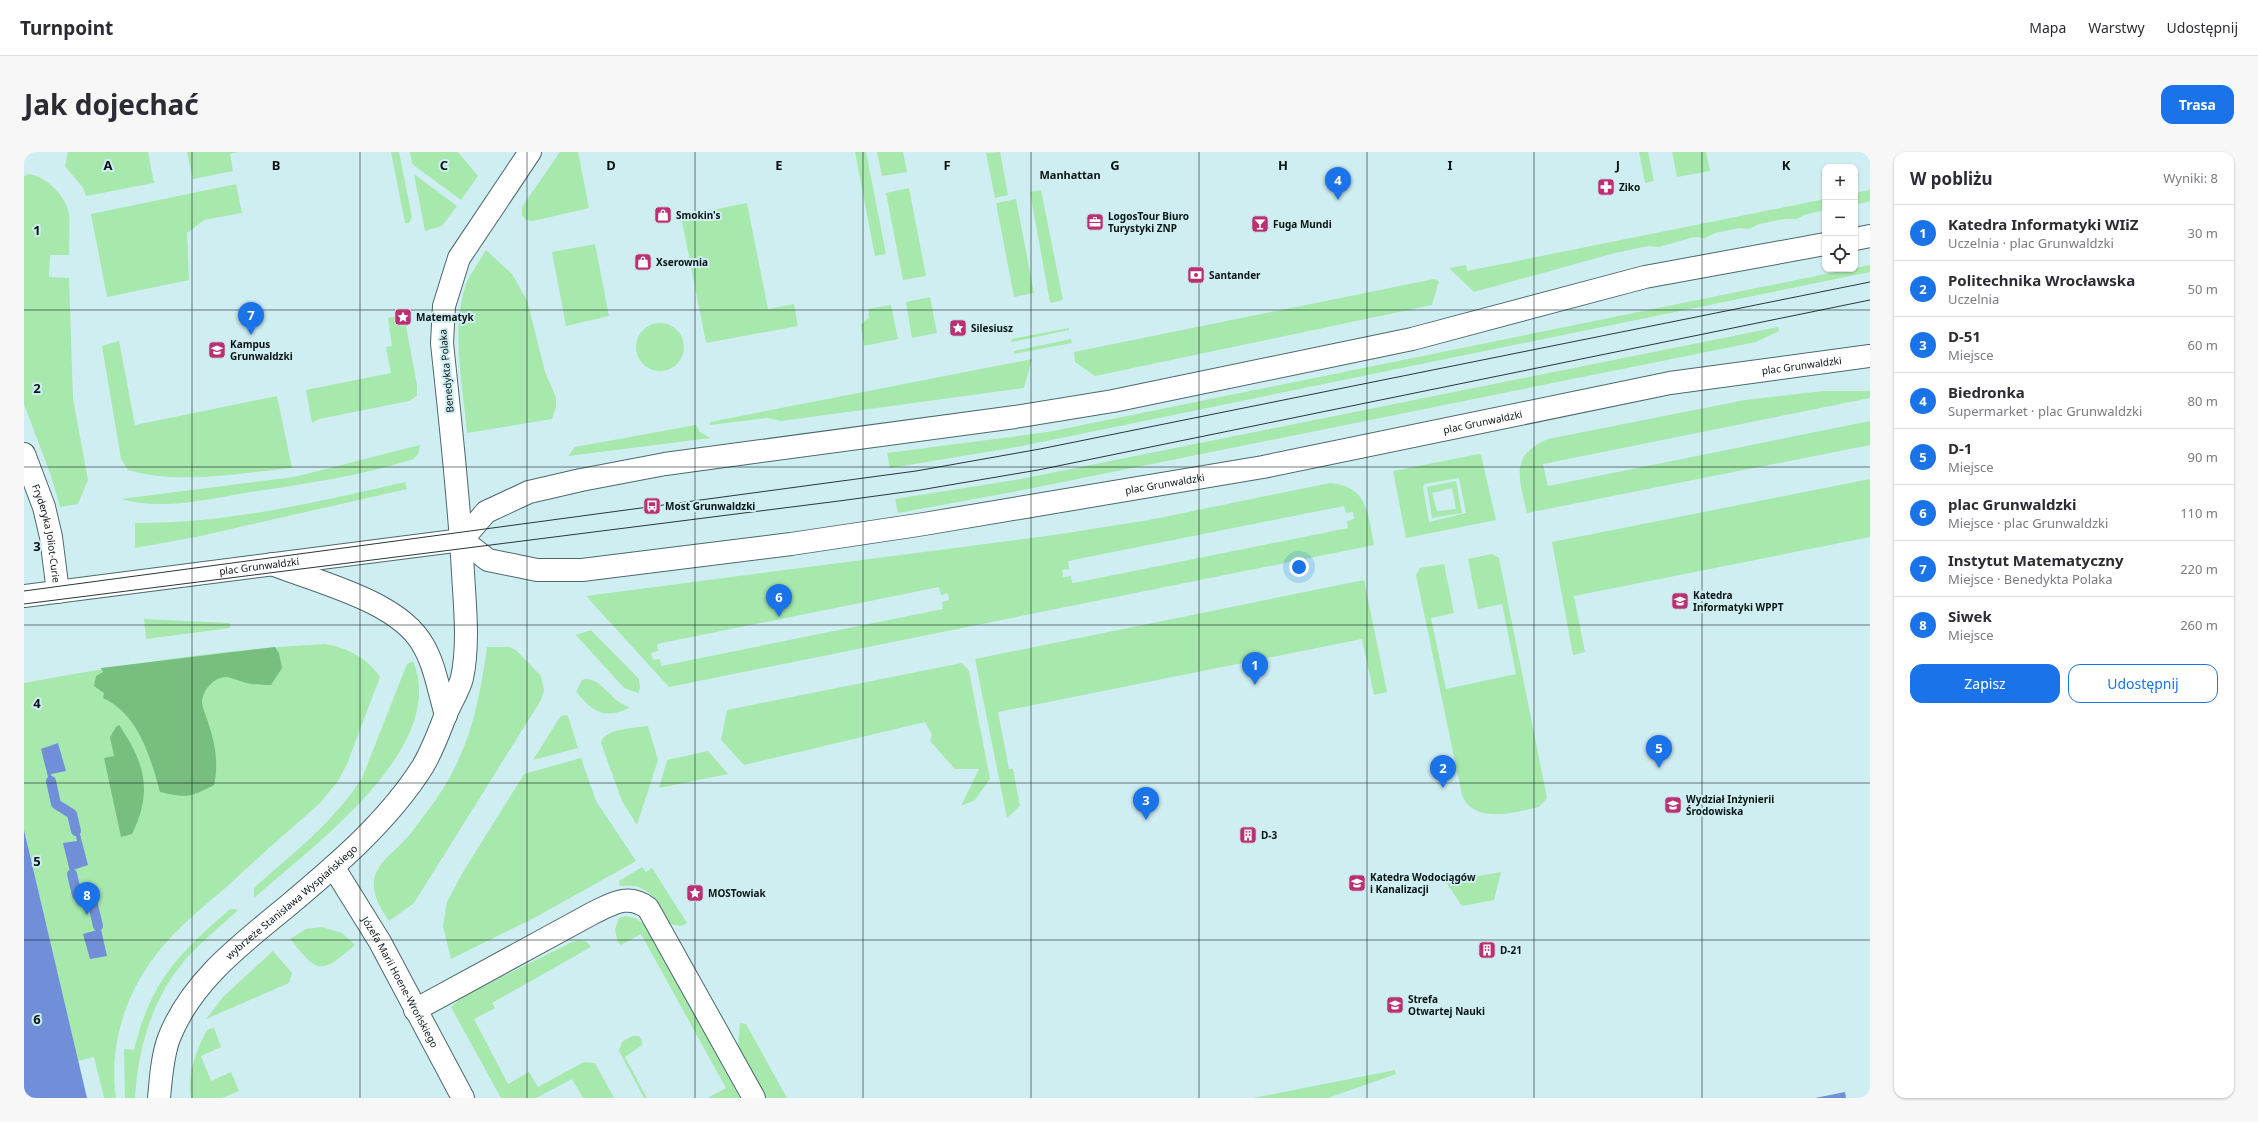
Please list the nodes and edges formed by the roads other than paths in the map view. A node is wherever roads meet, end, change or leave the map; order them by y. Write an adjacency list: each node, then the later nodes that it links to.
1 (530, 152): 7 (main road, Benedykta Polaka)
2 (1870, 236): 3 (main road)
3 (1858, 238)
4 (1822, 245): 7 (main road)
5 (1870, 356): 7 (main road, plac Grunwaldzki)
6 (24, 454): 9 (main road, Fryderyka Joliot-Curie)
7 (462, 540): 8 (main road, plac Grunwaldzki); 11 (main road, wybrzeże Stanisława Wyspiańskiego)
8 (272, 564): 9 (main road, plac Grunwaldzki); 11 (main road)
9 (58, 592): 10 (main road)
10 (24, 596)
11 (446, 715): 12 (main road, wybrzeże Stanisława Wyspiańskiego)
12 (334, 868): 13 (main road, Józefa Marii Hoene-Wrońskiego); 14 (main road, wybrzeże Stanisława Wyspiańskiego)
13 (415, 1010): 15 (main road, Józefa Marii Hoene-Wrońskiego); 16 (main road)
14 (159, 1098)
15 (463, 1098)
16 (754, 1098)

